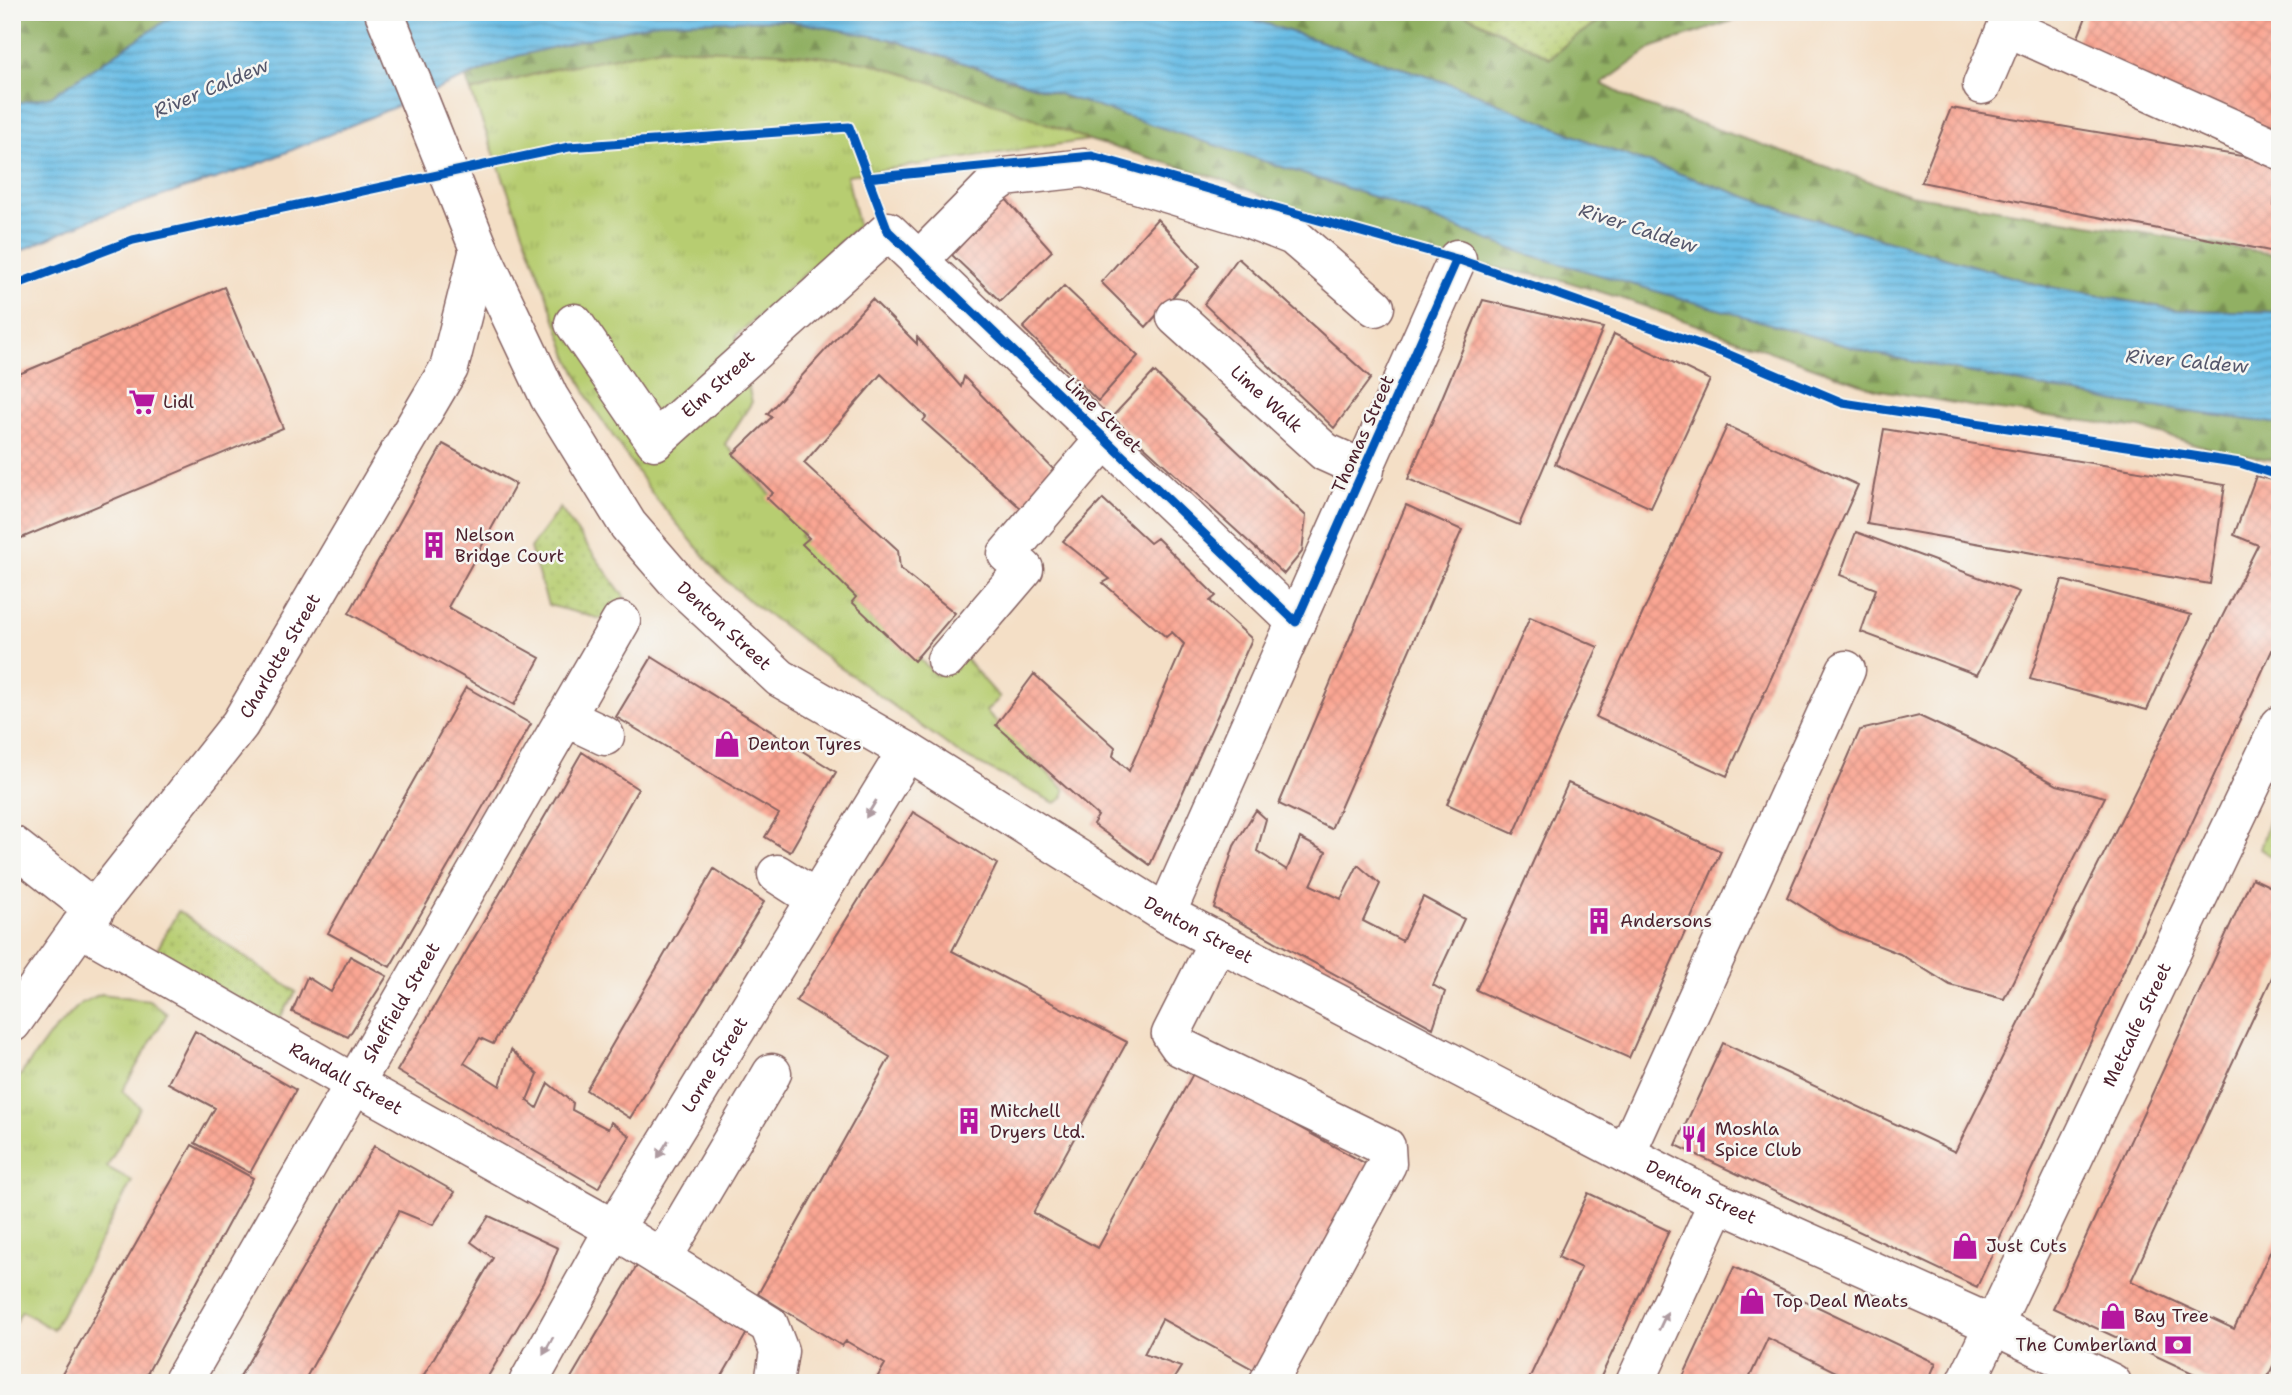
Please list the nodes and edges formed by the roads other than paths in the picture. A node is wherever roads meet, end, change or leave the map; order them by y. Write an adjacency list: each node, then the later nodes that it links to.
1 (384, 12): 6 (street, Denton Street)
2 (2010, 20): 3 (street); 4 (street)
3 (1982, 85)
4 (2280, 150)
5 (888, 231): 8 (street, Lime Street); 11 (street, Elm Street)
6 (479, 249): 21 (street, Denton Street); 27 (street, Charlotte Street)
7 (1457, 259): 13 (street, Thomas Street)
8 (918, 261): 9 (street); 12 (street, Lime Street)
9 (1375, 307)
10 (1177, 317): 13 (street, Lime Walk)
11 (574, 323)
12 (1105, 439): 15 (street, Lime Street); 16 (street)
13 (1365, 470): 15 (street, Thomas Street)
14 (621, 621): 18 (street, Sheffield Street)
15 (1296, 622): 26 (street, Thomas Street)
16 (946, 660)
17 (1846, 670): 32 (street)
18 (565, 717): 20 (street); 31 (street, Sheffield Street)
19 (2280, 725): 22 (street, Metcalfe Street)
20 (605, 736)
21 (907, 751): 25 (street, Lorne Street, one-way to 25); 26 (street, Denton Street)
22 (2268, 772): 36 (street, Metcalfe Street)
23 (12, 845): 27 (street, Randall Street)
24 (777, 874): 25 (street)
25 (816, 899): 34 (street, Lorne Street, one-way to 34)
26 (1166, 914): 28 (street, Denton Street)
27 (88, 918): 29 (street, Charlotte Street); 31 (street, Randall Street)
28 (1218, 941): 32 (street, Denton Street); 40 (street)
29 (12, 1023)
30 (772, 1073): 35 (street)
31 (353, 1083): 34 (street, Randall Street); 37 (street, Sheffield Street)
32 (1626, 1154): 33 (street, Denton Street)
33 (1718, 1202): 36 (street, Denton Street); 41 (street, one-way to 33)
34 (614, 1229): 35 (street, Randall Street); 38 (street, Lorne Street, one-way to 38)
35 (662, 1259): 39 (street, Randall Street)
36 (1993, 1325): 42 (street, Metcalfe Street); 43 (street, Denton Street)
37 (182, 1383)
38 (528, 1383)
39 (774, 1383)
40 (1268, 1383)
41 (1635, 1383)
42 (1966, 1383)
43 (2112, 1383)

